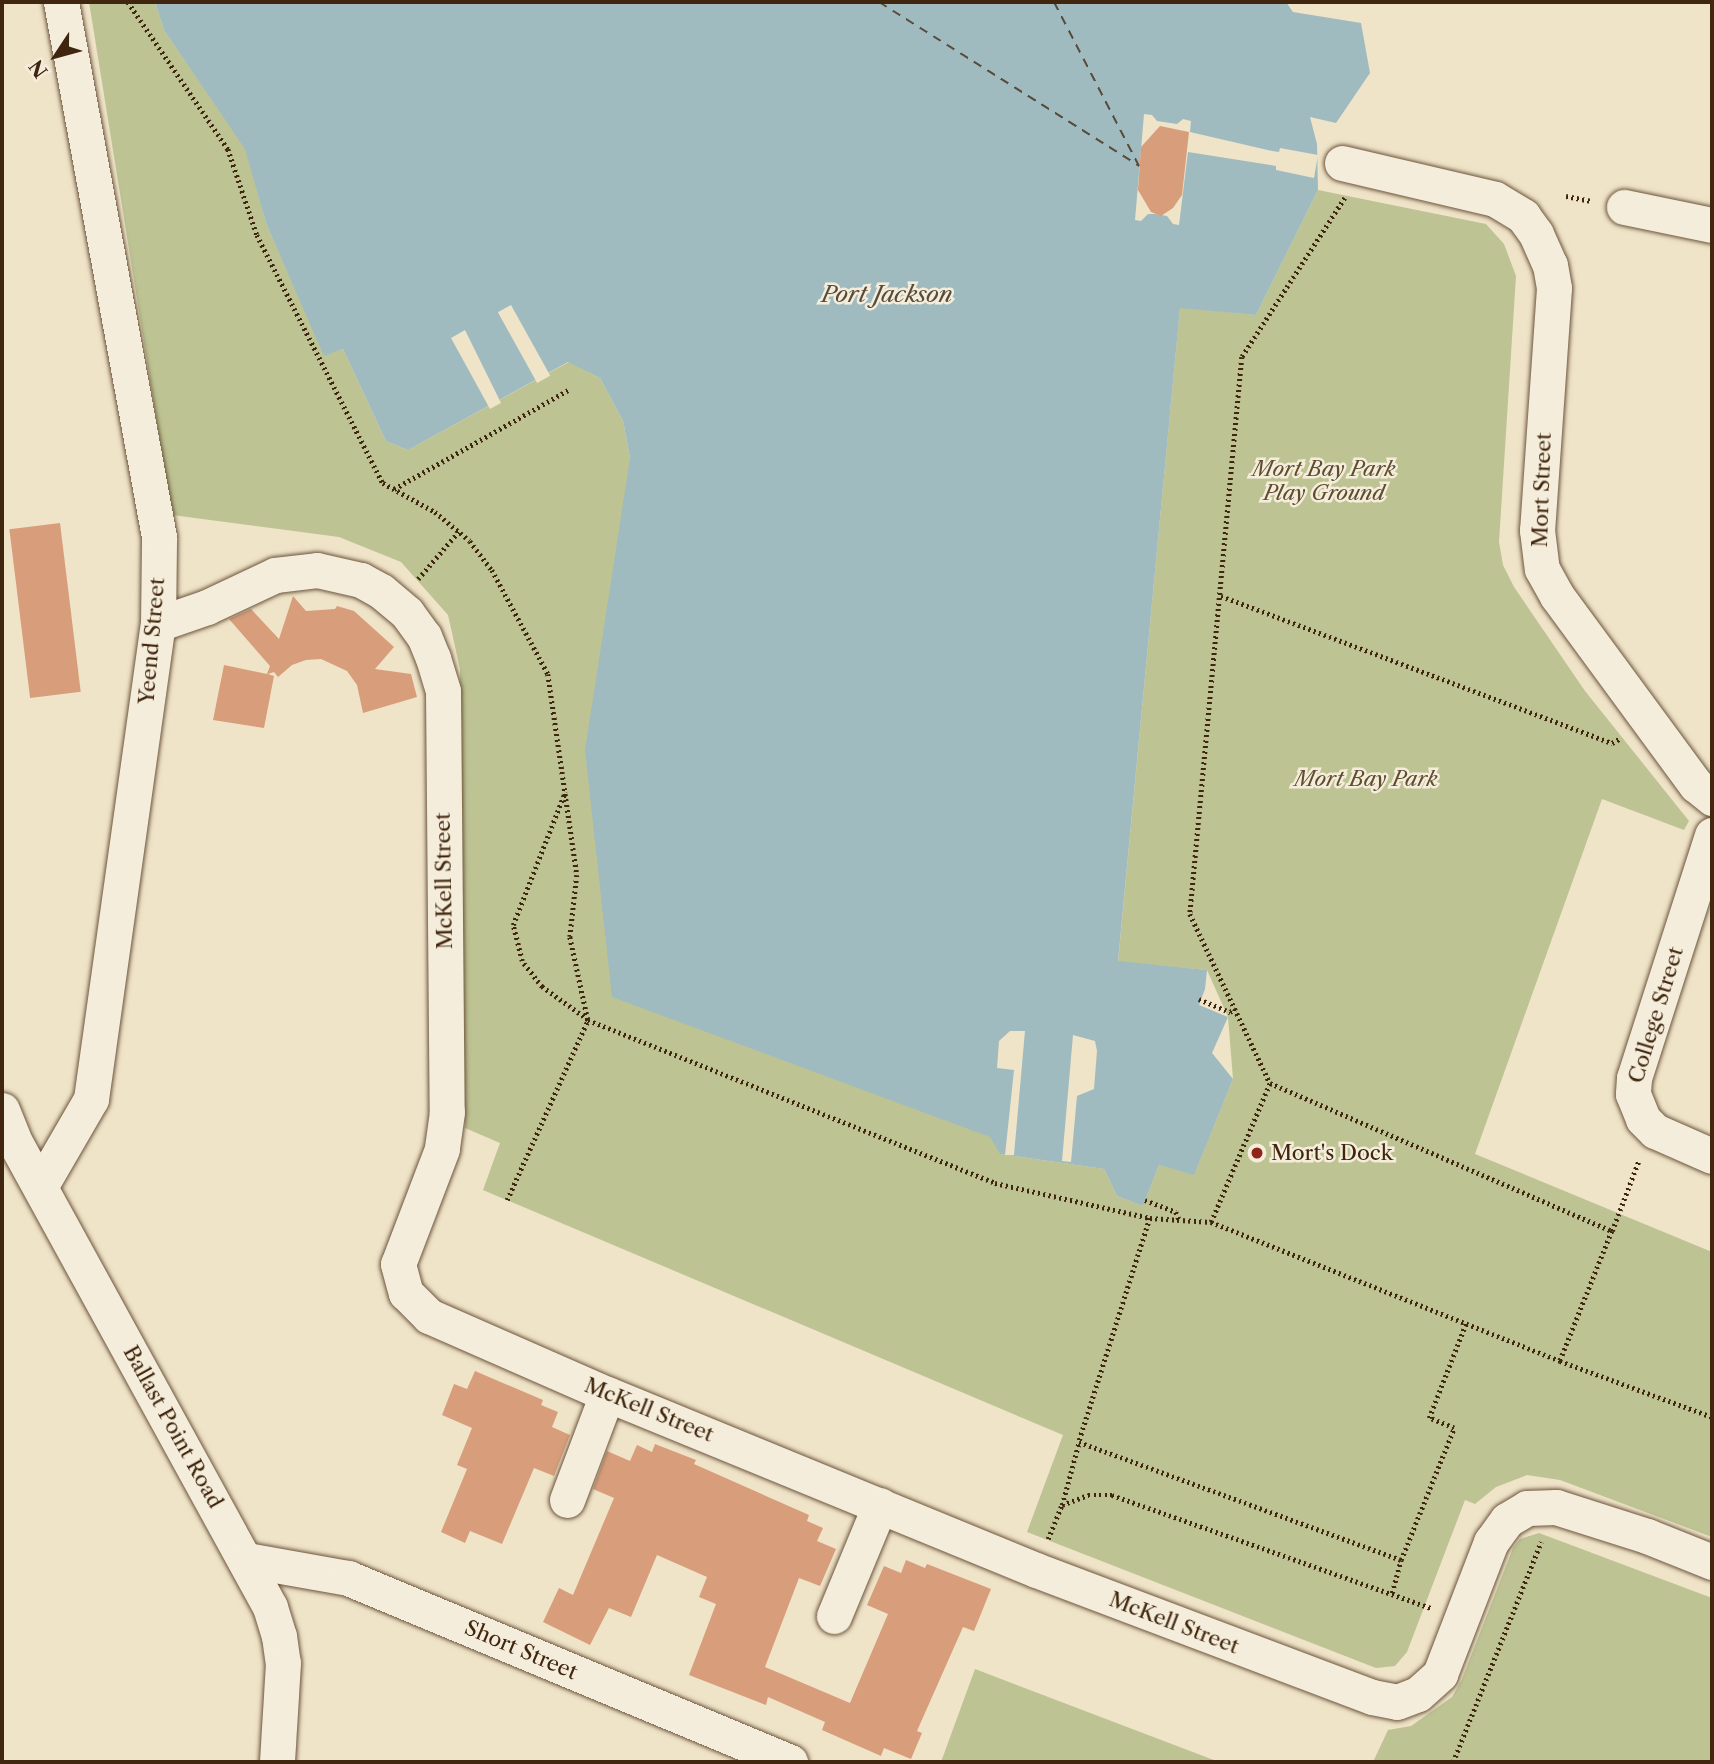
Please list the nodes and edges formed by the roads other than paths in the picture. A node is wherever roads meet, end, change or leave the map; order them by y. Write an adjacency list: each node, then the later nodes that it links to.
1 (61, 2): 5 (street, Yeend Street)
2 (1350, 165): 6 (street, Mort Street)
3 (1624, 207): 4 (street)
4 (1712, 225)
5 (158, 624): 11 (street, Yeend Street); 12 (street, McKell Street)
6 (1712, 798)
7 (1712, 835): 10 (street, College Street)
8 (2, 1110): 9 (street, Ballast Point Road)
9 (9, 1148): 11 (street, Ballast Point Road)
10 (1712, 1156)
11 (40, 1187): 15 (street, Ballast Point Road)
12 (607, 1394): 13 (street); 14 (street, McKell Street)
13 (567, 1500)
14 (880, 1505): 16 (street, McKell Street); 17 (street)
15 (247, 1560): 18 (street, Ballast Point Road); 19 (street, Short Street)
16 (1712, 1562)
17 (834, 1616)
18 (277, 1762)
19 (790, 1762)

